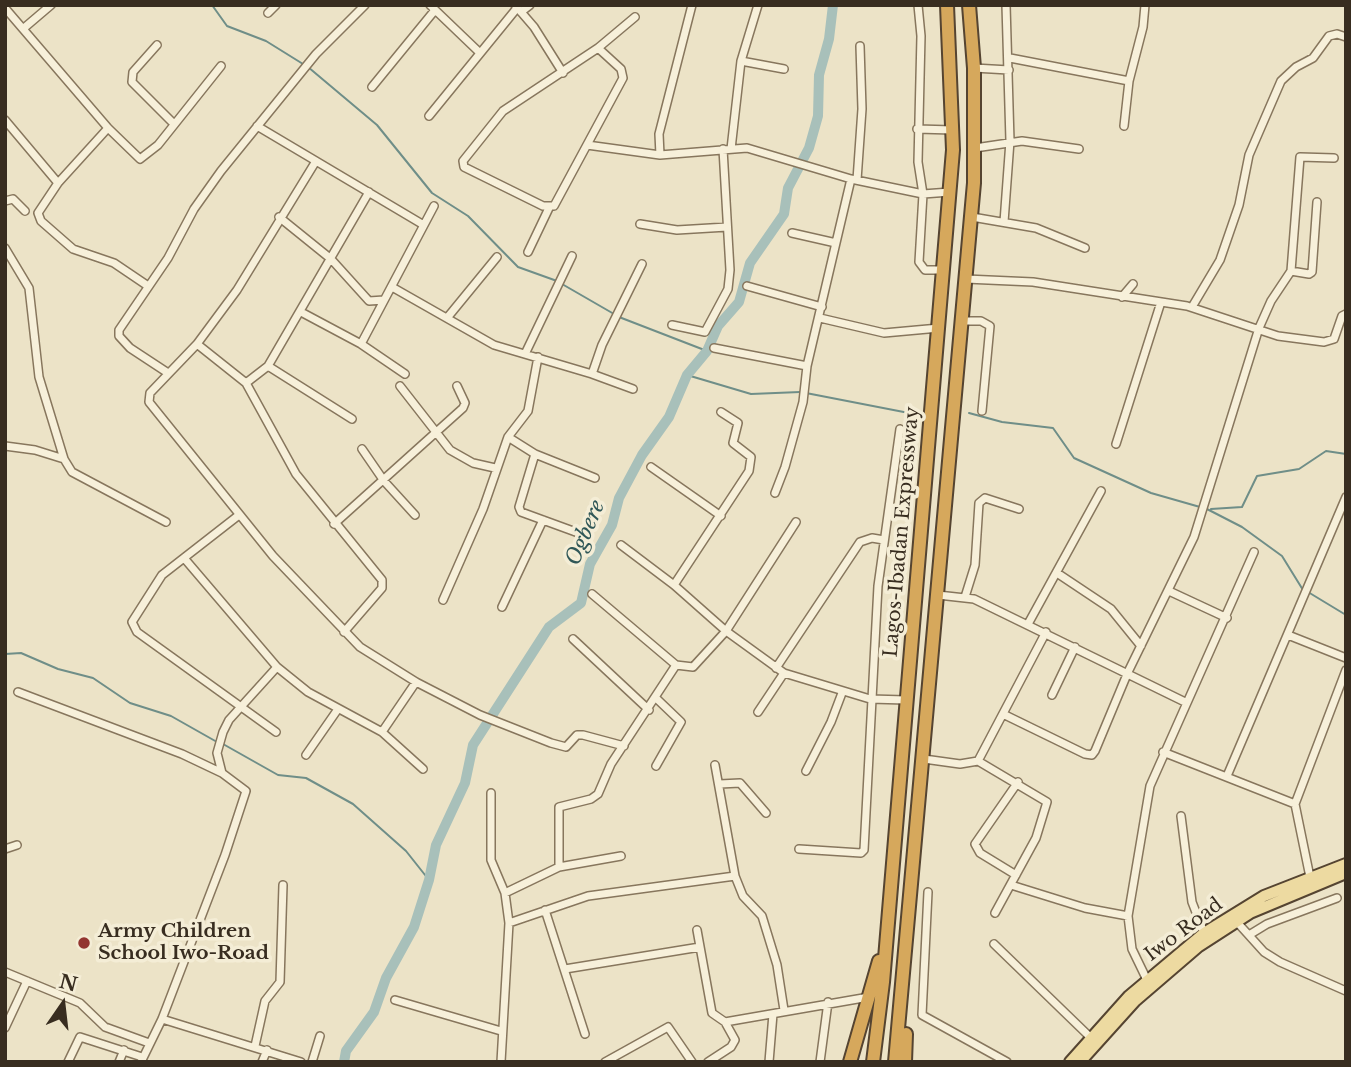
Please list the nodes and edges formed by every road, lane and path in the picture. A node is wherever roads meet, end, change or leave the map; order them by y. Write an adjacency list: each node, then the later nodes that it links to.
1 (51, 5): 17 (street)
2 (276, 5): 15 (street)
3 (365, 5): 35 (street)
4 (530, 5): 14 (street)
5 (692, 5): 45 (street)
6 (758, 5): 24 (street)
7 (918, 5): 38 (street)
8 (947, 5): 39 (highway, Lagos-Ibadan Expressway)
9 (969, 5): 26 (highway)
10 (1006, 5): 23 (street)
11 (1145, 5): 30 (street)
12 (5, 8): 17 (street)
13 (432, 8): 22 (street); 31 (street)
14 (518, 8): 22 (street); 29 (street)
15 (268, 13)
16 (635, 16): 21 (street)
17 (24, 28): 37 (street)
18 (1346, 37): 84 (street)
19 (157, 45): 34 (street)
20 (860, 46): 48 (street)
21 (598, 48): 29 (street); 41 (street)
22 (479, 52): 32 (street)
23 (1010, 58): 28 (street); 30 (street)
24 (741, 61): 27 (street); 43 (street)
25 (221, 66): 34 (street)
26 (974, 68): 28 (street); 42 (highway)
27 (785, 69)
28 (1009, 70): 40 (street)
29 (563, 73): 56 (street)
30 (1129, 81): 36 (street)
31 (372, 87)
32 (429, 116)
33 (5, 120): 49 (street)
34 (173, 123): 37 (street)
35 (257, 126): 47 (street); 77 (street)
36 (1124, 126)
37 (108, 128): 49 (street)
38 (917, 129): 39 (street); 52 (street)
39 (953, 130): 51 (highway, Lagos-Ibadan Expressway)
40 (1010, 141): 42 (street); 44 (street); 60 (street)
41 (587, 145): 45 (street); 56 (street)
42 (975, 148): 59 (highway)
43 (727, 149): 45 (street); 48 (street); 63 (street)
44 (1079, 149)
45 (660, 155)
46 (1334, 158): 74 (street)
47 (316, 161): 50 (street); 58 (street)
48 (854, 180): 52 (street); 65 (street)
49 (58, 183): 77 (street)
50 (369, 192): 61 (street); 71 (street)
51 (950, 192): 52 (street); 73 (highway, Lagos-Ibadan Expressway)
52 (923, 194): 73 (street)
53 (5, 201): 57 (street)
54 (1317, 202): 74 (street)
55 (434, 206): 61 (street)
56 (549, 208): 68 (street)
57 (25, 211)
58 (279, 217): 71 (street); 93 (street)
59 (972, 218): 60 (street); 75 (highway)
60 (1004, 222): 67 (street)
61 (422, 224): 79 (street)
62 (640, 224): 63 (street)
63 (727, 228): 90 (street)
64 (792, 233): 65 (street)
65 (836, 243): 83 (street)
66 (5, 248): 117 (street)
67 (1085, 248)
68 (528, 252)
69 (572, 256): 96 (street)
70 (496, 257): 87 (street)
71 (331, 259): 81 (street); 85 (street)
72 (642, 264): 102 (street)
73 (944, 270): 91 (highway, Lagos-Ibadan Expressway)
74 (1291, 271): 92 (street)
75 (966, 279): 80 (street); 89 (highway)
76 (1133, 284): 80 (street)
77 (148, 286): 100 (street)
78 (747, 286): 83 (street)
79 (391, 287): 81 (street); 87 (street)
80 (1122, 297): 82 (street)
81 (384, 300): 94 (street)
82 (1161, 302): 84 (street); 113 (street)
83 (822, 307): 88 (street)
84 (1192, 307): 92 (street)
85 (301, 312): 94 (street); 98 (street)
86 (1346, 314): 92 (street)
87 (447, 318): 96 (street)
88 (820, 318): 91 (street); 99 (street)
89 (962, 321): 107 (street); 142 (highway)
90 (671, 326)
91 (939, 328): 168 (highway, Lagos-Ibadan Expressway)
92 (1259, 328): 140 (street)
93 (197, 344): 100 (street); 103 (street)
94 (361, 344): 101 (street)
95 (714, 348): 99 (street)
96 (525, 354): 97 (street)
97 (538, 357): 102 (street); 112 (street)
98 (268, 366): 103 (street); 109 (street)
99 (807, 366): 123 (street)
100 (167, 373): 126 (street)
101 (405, 374)
102 (592, 374): 106 (street)
103 (246, 383): 132 (street)
104 (400, 386): 111 (street)
105 (457, 386): 111 (street)
106 (633, 389)
107 (982, 411)
108 (721, 412): 128 (street)
109 (352, 419)
110 (900, 429): 134 (street)
111 (436, 432): 119 (street); 121 (street)
112 (508, 437): 116 (street); 119 (street)
113 (1116, 444)
114 (5, 446): 117 (street)
115 (362, 449): 121 (street)
116 (536, 454): 120 (street); 129 (street)
117 (64, 459): 130 (street)
118 (652, 467): 128 (street)
119 (495, 468): 144 (street)
120 (595, 478)
121 (384, 481): 127 (street); 132 (street)
122 (1101, 491): 138 (street)
123 (775, 493)
124 (1346, 496): 151 (street)
125 (1019, 509): 143 (street)
126 (239, 515): 137 (street); 149 (street)
127 (415, 515)
128 (721, 516): 139 (street)
129 (542, 520): 133 (street); 145 (street)
130 (166, 522)
131 (796, 522): 148 (street)
132 (334, 524): 149 (street)
133 (584, 535)
134 (884, 540): 158 (street); 167 (street)
135 (621, 545): 139 (street)
136 (1254, 552): 146 (street)
137 (184, 558): 157 (street); 170 (street)
138 (1057, 573): 147 (street); 154 (street)
139 (674, 585): 148 (street)
140 (1169, 591): 146 (street); 154 (street)
141 (592, 594): 156 (street)
142 (938, 595): 143 (street); 180 (highway)
143 (965, 597): 147 (street)
144 (443, 600)
145 (502, 607)
146 (1227, 618): 169 (street)
147 (1028, 624): 150 (street)
148 (726, 631): 156 (street); 158 (street)
149 (344, 632): 162 (street)
150 (1046, 632): 153 (street); 174 (street)
151 (1288, 635): 155 (street); 187 (street)
152 (573, 639): 172 (street)
153 (1075, 646): 160 (street); 165 (street)
154 (1141, 646): 160 (street)
155 (1346, 658)
156 (677, 665): 166 (street)
157 (277, 667): 170 (street); 171 (street)
158 (776, 668): 161 (street)
159 (1346, 670): 191 (street)
160 (1128, 672): 169 (street); 174 (street)
161 (784, 673): 164 (street); 173 (street)
162 (416, 682): 176 (street); 177 (street)
163 (18, 692): 186 (street)
164 (842, 692): 167 (street); 185 (street)
165 (1052, 695)
166 (657, 699): 172 (street); 183 (street)
167 (870, 699): 168 (street); 196 (street)
168 (906, 700): 219 (highway, Lagos-Ibadan Expressway)
169 (1185, 702): 178 (street)
170 (241, 708): 175 (street); 186 (street)
171 (338, 709): 176 (street); 179 (street)
172 (649, 710): 177 (street)
173 (758, 712)
174 (1005, 715): 181 (street)
175 (276, 732)
176 (382, 732): 184 (street)
177 (624, 746): 199 (street)
178 (1163, 752): 187 (street); 211 (street)
179 (306, 755)
180 (924, 759): 181 (street); 220 (highway)
181 (978, 761): 188 (street)
182 (715, 765): 189 (street)
183 (656, 766)
184 (423, 769)
185 (806, 771)
186 (222, 773): 231 (street)
187 (1227, 776): 191 (street)
188 (1018, 782): 201 (street); 201 (street)
189 (720, 784): 192 (street); 202 (street)
190 (491, 793): 207 (street)
191 (1295, 804): 203 (street)
192 (766, 813)
193 (1181, 816): 215 (street)
194 (17, 845): 195 (street)
195 (5, 849)
196 (799, 849)
197 (621, 856): 199 (street)
198 (1346, 864): 203 (main road, Iwo Road)
199 (559, 867): 207 (street)
200 (1346, 873): 203 (main road, Iwo Road)
201 (1016, 875): 205 (street)
202 (735, 876): 209 (street); 229 (street)
203 (1310, 881): 212 (main road, Iwo Road); 215 (main road, Iwo Road)
204 (283, 885): 239 (street)
205 (1011, 885): 210 (street); 211 (street)
206 (928, 892): 258 (street)
207 (505, 893): 213 (street)
208 (1337, 898): 216 (street)
209 (545, 911): 213 (street); 221 (street)
210 (995, 912)
211 (1128, 916): 223 (street)
212 (1236, 921): 216 (street); 260 (main road, Iwo Road)
213 (509, 923): 234 (street)
214 (697, 930): 218 (street)
215 (1204, 933): 223 (main road, Iwo Road)
216 (1249, 935): 225 (street)
217 (994, 944): 237 (street)
218 (700, 947): 221 (street); 232 (street)
219 (885, 947): 226 (highway); 255 (highway, Lagos-Ibadan Expressway)
220 (907, 957): 256 (highway); 257 (highway)
221 (565, 969): 235 (street)
222 (5, 972): 224 (street)
223 (1146, 980): 237 (main road, Iwo Road)
224 (27, 981): 233 (street); 238 (street)
225 (1346, 991)
226 (869, 997): 228 (street); 254 (highway)
227 (395, 1000): 234 (street)
228 (828, 1002): 229 (street); 253 (street)
229 (784, 1010): 230 (street)
230 (773, 1014): 232 (street); 252 (street)
231 (162, 1019): 238 (street); 239 (street)
232 (725, 1022): 251 (street)
233 (5, 1028)
234 (502, 1031): 248 (street)
235 (584, 1034)
236 (320, 1036): 247 (street)
237 (1090, 1037): 259 (main road, Iwo Road)
238 (149, 1043): 242 (street)
239 (255, 1046): 241 (street)
240 (124, 1050): 242 (street); 244 (street); 245 (street)
241 (267, 1050): 243 (street); 246 (street)
242 (142, 1059)
243 (298, 1061)
244 (68, 1062)
245 (119, 1062)
246 (262, 1062)
247 (312, 1062)
248 (501, 1062)
249 (605, 1062): 250 (street)
250 (692, 1062)
251 (708, 1062)
252 (769, 1062)
253 (820, 1062)
254 (850, 1062)
255 (873, 1062)
256 (895, 1062)
257 (905, 1062)
258 (1007, 1062)
259 (1070, 1062)
260 (1080, 1062)

